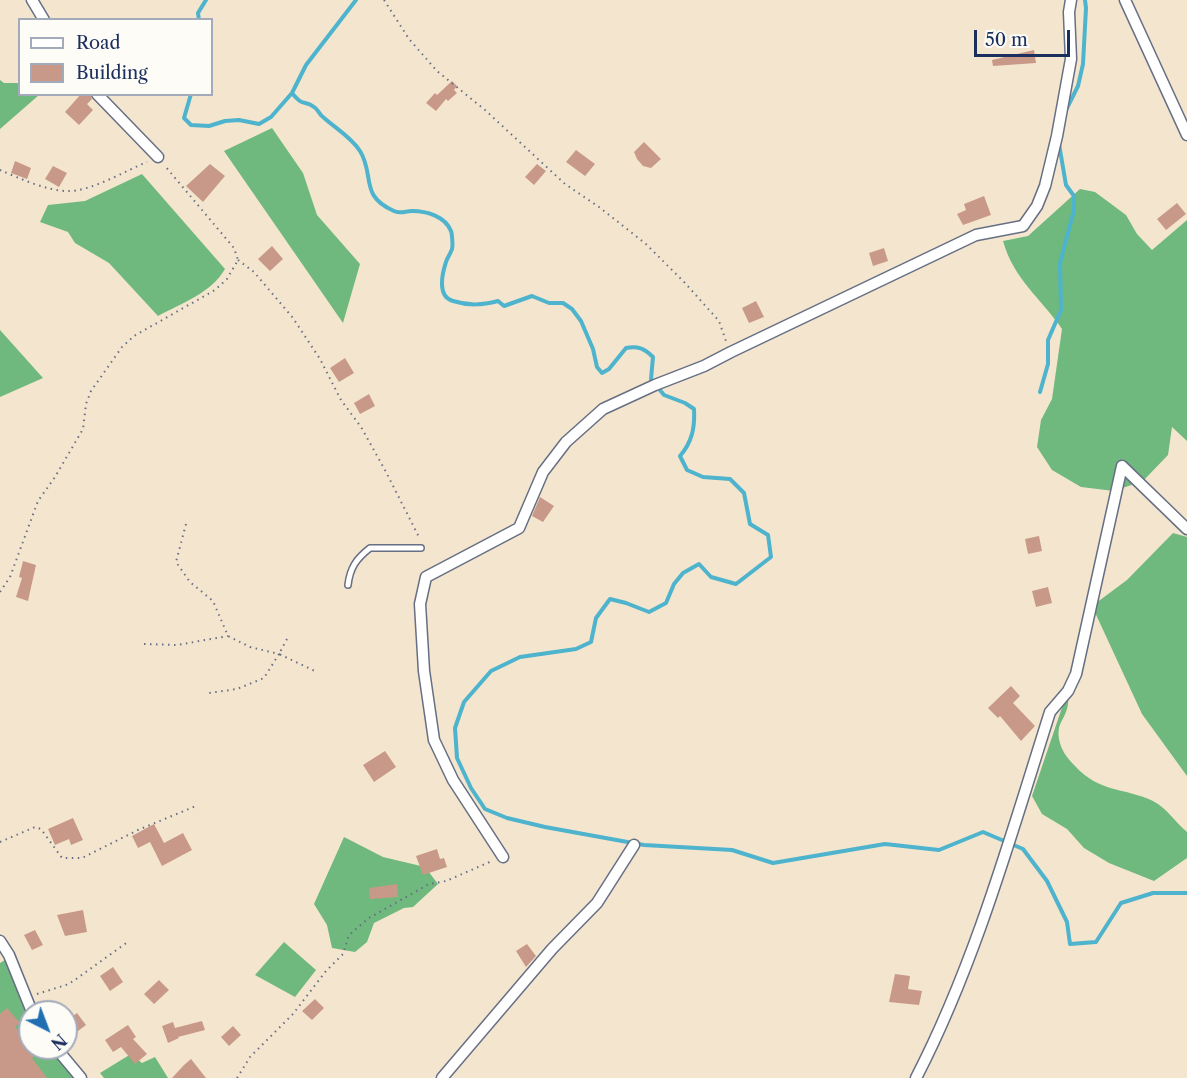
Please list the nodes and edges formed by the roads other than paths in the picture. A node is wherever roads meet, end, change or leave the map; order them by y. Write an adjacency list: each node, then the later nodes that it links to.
1 (32, 0): 4 (street)
2 (1071, 0): 12 (street)
3 (1125, 0): 6 (street)
4 (43, 18)
5 (99, 96): 7 (street)
6 (1187, 135)
7 (158, 157)
8 (1187, 529): 18 (street)
9 (421, 548): 10 (lane)
10 (348, 585)
11 (634, 844): 17 (street)
12 (503, 857)
13 (0, 941): 14 (street)
14 (27, 1000)
15 (66, 1060): 16 (street)
16 (81, 1078)
17 (442, 1078)
18 (916, 1078)

